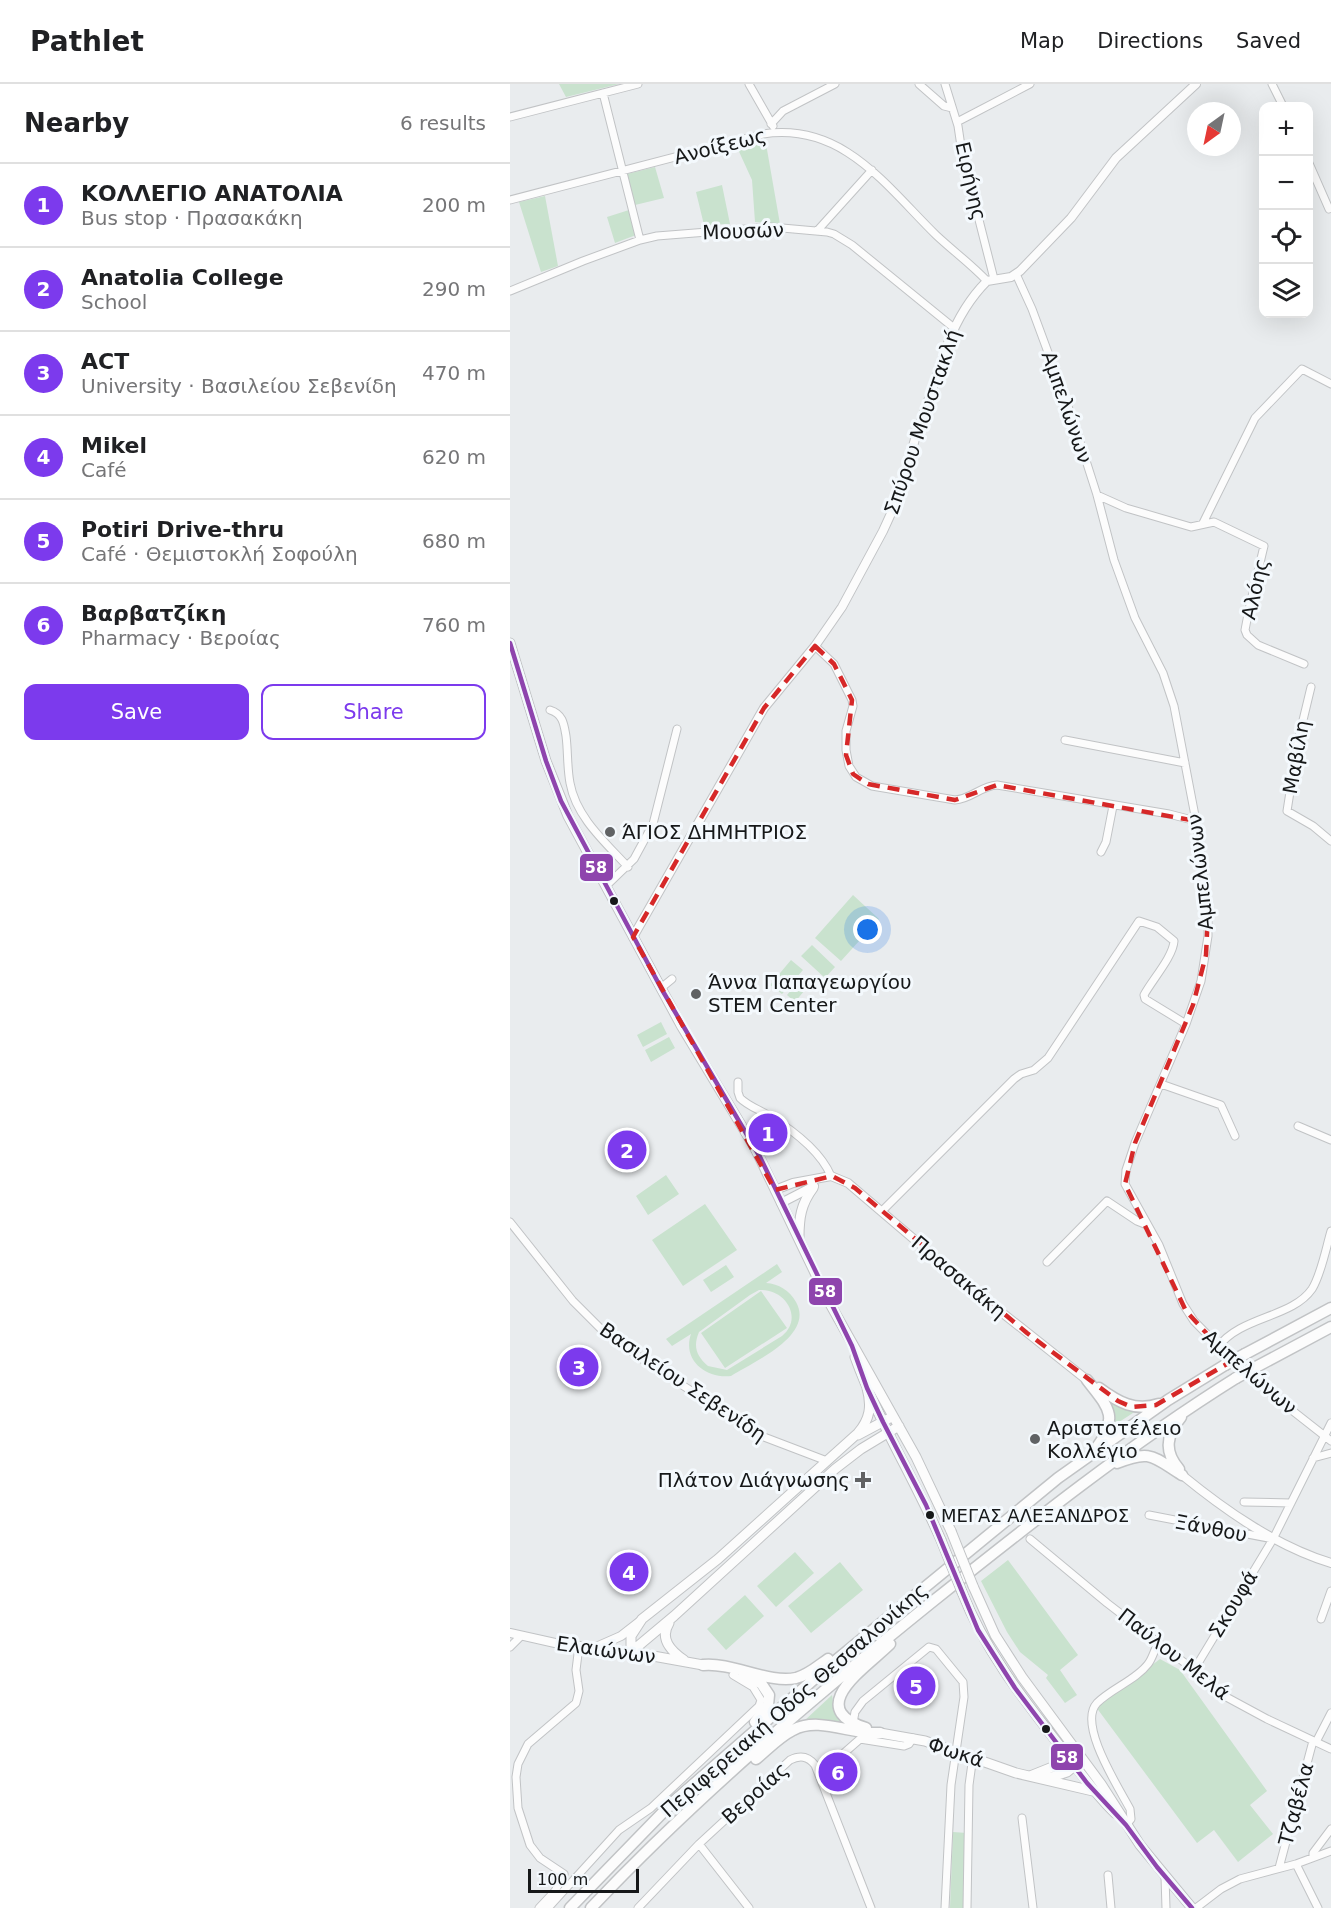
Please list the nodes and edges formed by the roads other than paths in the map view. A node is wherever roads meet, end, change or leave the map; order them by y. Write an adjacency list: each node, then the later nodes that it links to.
1 (638, 84): 9 (street)
2 (749, 84): 14 (street)
3 (835, 84): 14 (street)
4 (919, 84): 11 (street)
5 (945, 84): 11 (street, Ειρήνης)
6 (1030, 84): 13 (street)
7 (1196, 84): 23 (street)
8 (1272, 84): 10 (street)
9 (603, 93): 12 (street); 17 (street)
10 (1281, 102)
11 (952, 108): 13 (street, Ειρήνης)
12 (510, 117)
13 (957, 122): 24 (street, Ειρήνης)
14 (771, 124): 15 (street)
15 (776, 132): 16 (street, Ανοίξεως); 17 (street, Ανοίξεως)
16 (872, 170): 21 (street); 24 (street, Ανοίξεως)
17 (623, 171): 19 (street, Ανοίξεως); 22 (street)
18 (1313, 172): 20 (street)
19 (510, 200)
20 (1329, 209)
21 (817, 231): 22 (street, Μουσών); 26 (street, Μουσών)
22 (640, 240): 25 (street, Μουσών)
23 (1016, 274): 24 (street); 28 (street, Αμπελώνων)
24 (991, 280): 26 (street, Σπύρου Μουστακλή)
25 (510, 291)
26 (954, 328): 31 (street, Σπύρου Μουστακλή)
27 (1331, 384): 29 (street)
28 (1097, 495): 29 (street, Αλόης); 37 (street, Αμπελώνων)
29 (1203, 523): 32 (street, Αλόης)
30 (510, 643): 43 (main road)
31 (815, 646): 38 (street); 44 (street, Σπύρου Μουστακλή)
32 (1304, 664)
33 (1311, 687): 40 (street, Μαβίλη)
34 (550, 710): 42 (street)
35 (677, 729): 42 (street)
36 (1065, 740): 37 (street)
37 (1185, 763): 39 (street, Αμπελώνων)
38 (1113, 806): 39 (street); 41 (street)
39 (1196, 821): 47 (street, Αμπελώνων)
40 (1331, 842)
41 (1101, 852)
42 (628, 867): 43 (street)
43 (606, 886): 44 (main road)
44 (633, 937): 46 (main road)
45 (672, 979): 46 (street)
46 (661, 988): 55 (main road)
47 (1186, 1024): 49 (street, Αμπελώνων); 57 (street)
48 (738, 1082): 53 (street, Πρασακάκη)
49 (1161, 1084): 51 (street); 59 (street, Αμπελώνων)
50 (1298, 1126): 52 (street)
51 (1235, 1136)
52 (1331, 1140)
53 (827, 1177): 54 (street); 55 (street); 57 (street, Πρασακάκη)
54 (813, 1188): 56 (street); 61 (main road)
55 (775, 1190): 56 (main road)
56 (781, 1203): 61 (main road)
57 (882, 1211): 67 (street, Πρασακάκη)
58 (510, 1222): 82 (street, Βασιλείου Σεβενίδη)
59 (1147, 1225): 62 (street); 66 (street, Αμπελώνων)
60 (1331, 1231): 66 (street)
61 (799, 1240): 65 (main road)
62 (1047, 1262)
63 (1331, 1308): 69 (highway, Περιφερειακή Οδός Θεσσαλονίκης, bridge)
64 (1331, 1327): 70 (highway, Περιφερειακή Οδός Θεσσαλονίκης, bridge)
65 (852, 1346): 68 (main road); 71 (main road)
66 (1218, 1347): 76 (street, Αμπελώνων)
67 (1087, 1380): 69 (highway); 80 (highway)
68 (867, 1388): 72 (main road); 78 (main road)
69 (1168, 1400): 80 (highway, Περιφερειακή Οδός Θεσσαλονίκης)
70 (1194, 1405): 83 (highway, Περιφερειακή Οδός Θεσσαλονίκης); 84 (highway)
71 (893, 1416): 72 (main road); 74 (main road)
72 (883, 1422): 75 (main road); 78 (main road)
73 (1331, 1423): 76 (street, Σκουφά)
74 (899, 1426): 75 (main road); 117 (main road, bridge)
75 (888, 1432): 93 (main road); 113 (main road, bridge)
76 (1324, 1436): 77 (street, Αμπελώνων); 81 (street, Σκουφά)
77 (1331, 1441)
78 (846, 1445): 82 (main road)
79 (1331, 1453): 81 (street)
80 (1088, 1456): 92 (highway, Περιφερειακή Οδός Θεσσαλονίκης)
81 (1313, 1458): 86 (street, Σκουφά)
82 (827, 1461): 94 (main road)
83 (1101, 1470): 84 (highway); 96 (highway, Περιφερειακή Οδός Θεσσαλονίκης)
84 (1182, 1475): 89 (street)
85 (1244, 1502): 86 (street)
86 (1291, 1503): 89 (street, Σκουφά)
87 (1149, 1515): 89 (street, Ξάνθου)
88 (1030, 1539): 99 (street, Παύλου Μελά)
89 (1273, 1539): 90 (street); 106 (street, Σκουφά)
90 (1331, 1563)
91 (1331, 1591): 95 (street)
92 (912, 1598): 105 (highway); 123 (highway, Περιφερειακή Οδός Θεσσαλονίκης)
93 (674, 1616): 103 (main road); 104 (main road)
94 (642, 1619): 102 (street); 103 (main road)
95 (1321, 1619)
96 (909, 1620): 109 (highway); 125 (highway, Περιφερειακή Οδός Θεσσαλονίκης)
97 (510, 1633): 98 (street, Ελαιώνων)
98 (521, 1636): 100 (street, Ελαιώνων); 101 (street)
99 (1159, 1643): 106 (street, Παύλου Μελά); 127 (street)
100 (579, 1646): 102 (street, Ελαιώνων); 136 (street)
101 (510, 1647)
102 (593, 1648): 103 (street, Ελαιώνων)
103 (631, 1652): 104 (main road, Ελαιώνων)
104 (685, 1661): 105 (main road, Ελαιώνων)
105 (703, 1665): 107 (highway)
106 (1194, 1670): 112 (street, Παύλου Μελά)
107 (733, 1675): 123 (highway); 137 (street)
108 (1331, 1713): 112 (street, Τζαβέλα)
109 (853, 1723): 110 (highway); 115 (street)
110 (880, 1732): 111 (main road, Φωκά); 125 (highway)
111 (913, 1738): 115 (main road, Φωκά); 120 (street, Βεροίας)
112 (1315, 1741): 114 (street, Παύλου Μελά); 133 (street, Τζαβέλα)
113 (1059, 1745): 118 (main road); 119 (main road)
114 (1331, 1749)
115 (956, 1750): 116 (main road, Φωκά); 143 (street)
116 (973, 1756): 121 (main road, Φωκά); 144 (street)
117 (1081, 1757): 118 (main road); 127 (main road)
118 (1073, 1763): 119 (main road); 122 (main road); 124 (main road)
119 (1046, 1769): 121 (main road)
120 (819, 1774): 129 (street, Βεροίας); 142 (street)
121 (1030, 1776): 122 (main road, Φωκά)
122 (1043, 1780): 124 (main road, Φωκά)
123 (687, 1790): 138 (highway, Περιφερειακή Οδός Θεσσαλονίκης)
124 (1095, 1792): 127 (main road)
125 (707, 1794): 139 (highway, Περιφερειακή Οδός Θεσσαλονίκης)
126 (1022, 1818): 145 (street)
127 (1126, 1825): 135 (main road)
128 (1331, 1829): 131 (street)
129 (699, 1844): 140 (street, Βεροίας); 141 (street)
130 (1331, 1851): 131 (street)
131 (1313, 1857): 132 (street)
132 (1296, 1864): 133 (street); 149 (street)
133 (1279, 1868): 148 (street)
134 (1108, 1875): 146 (street)
135 (1165, 1877): 147 (street); 148 (main road)
136 (539, 1908)
137 (548, 1908)
138 (570, 1908)
139 (591, 1908)
140 (638, 1908)
141 (748, 1908)
142 (871, 1908)
143 (945, 1908)
144 (967, 1908)
145 (1033, 1908)
146 (1111, 1908)
147 (1166, 1908)
148 (1194, 1908)
149 (1318, 1908)

